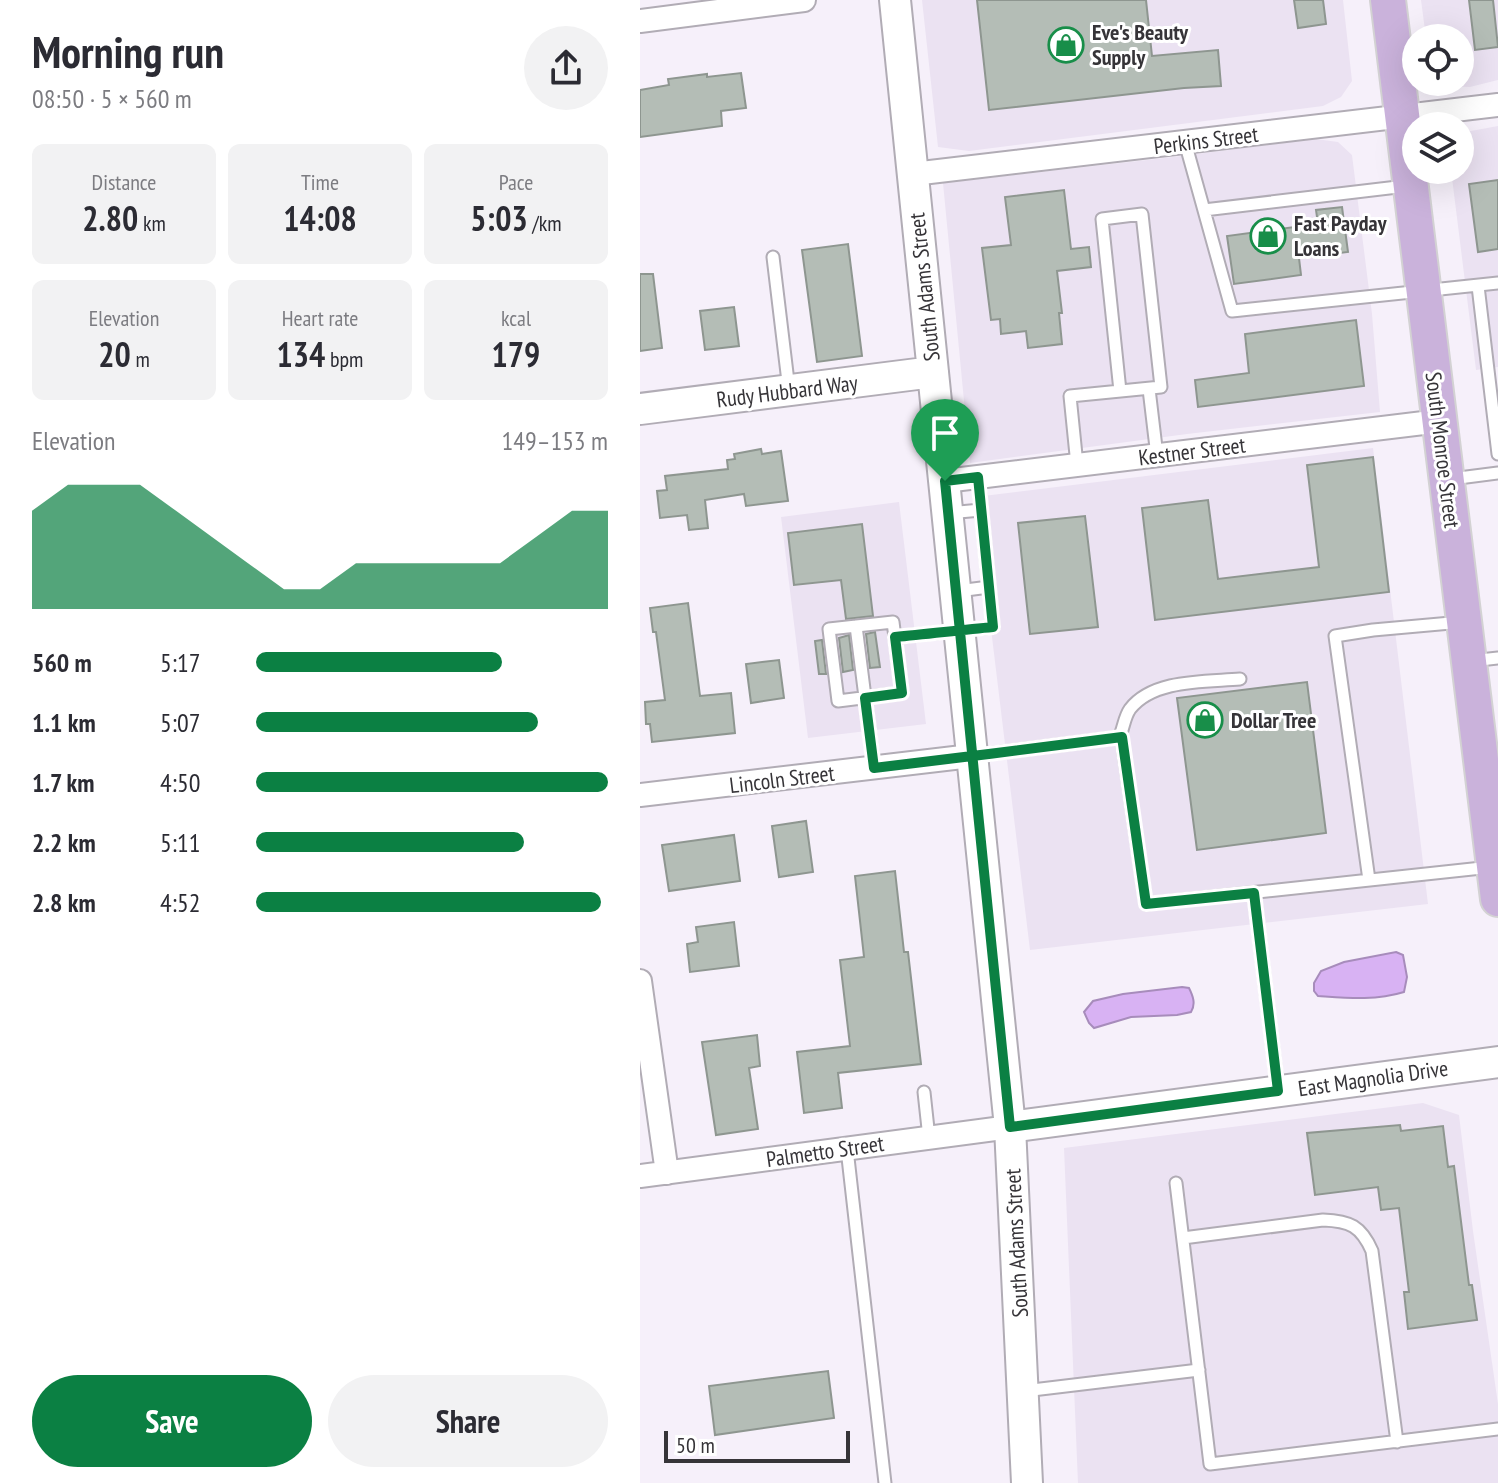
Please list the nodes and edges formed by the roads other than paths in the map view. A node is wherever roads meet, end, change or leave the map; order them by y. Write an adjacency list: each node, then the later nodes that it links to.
1 (804, 0): 4 (street)
2 (895, 0): 10 (main road, South Adams Street)
3 (1388, 0): 6 (main road, South Monroe Street)
4 (640, 21)
5 (1498, 105): 7 (street, Perkins Street)
6 (1402, 112)
7 (1443, 112)
8 (1402, 117): 9 (street, Perkins Street)
9 (1185, 142): 10 (street, Perkins Street); 12 (lane)
10 (913, 174): 17 (main road, South Adams Street)
11 (1411, 185): 12 (lane); 16 (main road, South Monroe Street)
12 (1204, 210): 16 (lane)
13 (773, 257): 19 (lane)
14 (1498, 283): 15 (lane)
15 (1478, 286): 16 (lane); 23 (lane)
16 (1424, 292): 22 (main road, South Monroe Street)
17 (933, 372): 19 (main road, Rudy Hubbard Way); 29 (main road, South Adams Street)
18 (1149, 389): 20 (lane); 20 (lane); 24 (lane)
19 (789, 390): 21 (main road, Rudy Hubbard Way)
20 (1120, 391): 25 (lane)
21 (640, 409)
22 (1440, 421): 24 (street, Kestner Street); 28 (main road, South Monroe Street)
23 (1498, 454)
24 (1157, 456): 25 (street, Kestner Street)
25 (1077, 465): 27 (street, Kestner Street)
26 (1498, 473): 28 (lane)
27 (978, 477): 29 (street, Kestner Street); 30 (lane)
28 (1447, 479): 34 (main road, South Monroe Street)
29 (945, 481): 31 (main road, South Adams Street)
30 (981, 510): 31 (lane); 32 (lane)
31 (948, 513): 33 (main road, South Adams Street)
32 (989, 587): 33 (lane); 36 (lane)
33 (955, 591): 36 (main road, South Adams Street)
34 (1465, 622): 38 (main road, South Monroe Street); 47 (lane)
35 (856, 626): 37 (lane); 40 (lane); 40 (lane)
36 (959, 630): 37 (lane); 42 (main road, South Adams Street)
37 (895, 637): 40 (lane)
38 (1484, 660): 44 (main road, South Monroe Street)
39 (1240, 679): 41 (lane)
40 (865, 698): 43 (lane)
41 (1122, 737): 42 (lane); 48 (lane)
42 (971, 756): 43 (street, Lincoln Street); 53 (main road, South Adams Street)
43 (874, 768): 45 (street, Lincoln Street)
44 (1491, 771): 46 (main road, South Monroe Street)
45 (640, 795)
46 (1497, 878): 47 (lane)
47 (1369, 880): 48 (lane)
48 (1254, 893): 51 (lane)
49 (640, 981): 56 (street)
50 (1498, 1062): 51 (main road, East Magnolia Drive)
51 (1278, 1091): 53 (main road, East Magnolia Drive)
52 (924, 1092): 54 (lane)
53 (1010, 1127): 54 (street, Palmetto Street); 61 (main road, South Adams Street)
54 (929, 1138): 55 (street, Palmetto Street)
55 (847, 1149): 56 (street, Palmetto Street); 64 (lane)
56 (667, 1173): 57 (street, Palmetto Street)
57 (640, 1176)
58 (1176, 1183): 59 (lane)
59 (1183, 1238): 60 (lane); 63 (lane)
60 (1199, 1370): 61 (lane); 63 (lane)
61 (1024, 1391): 65 (main road, South Adams Street)
62 (1498, 1429): 63 (lane)
63 (1397, 1442)
64 (885, 1483)
65 (1027, 1483)

